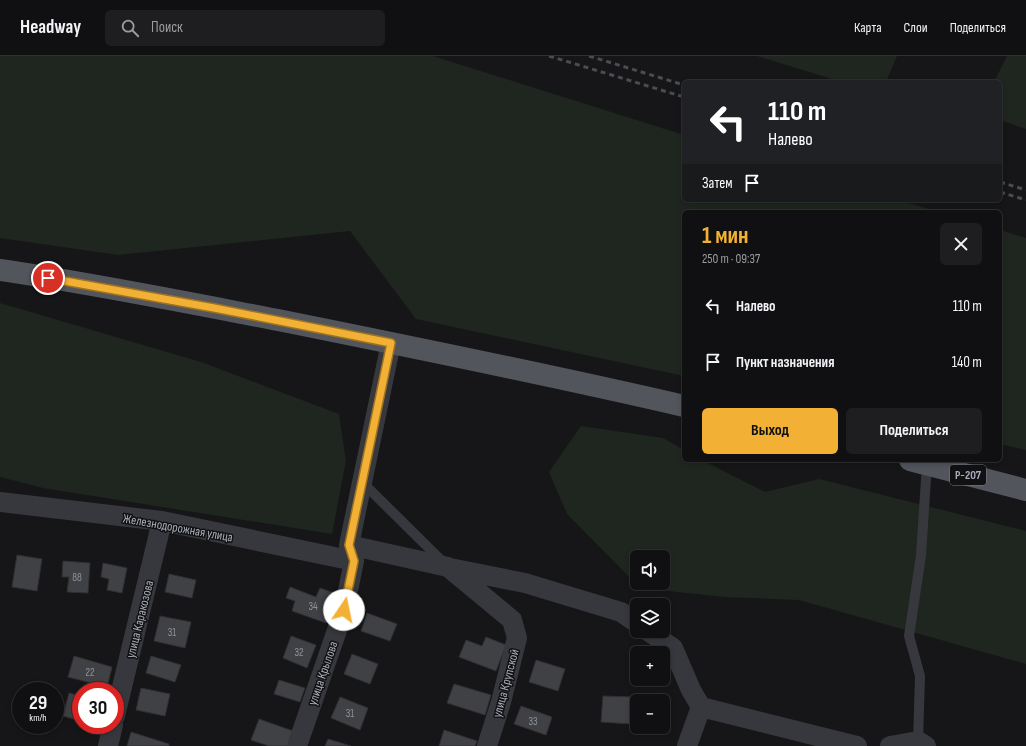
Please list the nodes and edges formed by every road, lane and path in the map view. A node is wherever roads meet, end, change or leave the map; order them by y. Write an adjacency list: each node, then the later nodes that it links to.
1 (0, 270): 2 (main road)
2 (391, 343): 3 (main road); 5 (street, улица Крылова)
3 (682, 406)
4 (918, 462): 6 (main road, Р-207); 16 (lane)
5 (362, 482): 9 (street, улица Крылова); 10 (lane)
6 (1026, 490)
7 (0, 502): 8 (street, Железнодорожная улица)
8 (162, 521): 9 (street, Железнодорожная улица); 13 (street, улица Каракозова)
9 (351, 553): 10 (street, Железнодорожная улица); 18 (street, улица Крылова)
10 (448, 567): 11 (street, Железнодорожная улица); 19 (street, улица Крупской)
11 (630, 618)
12 (658, 638): 14 (street)
13 (123, 682)
14 (701, 707): 20 (street); 21 (street)
15 (111, 734): 17 (street)
16 (922, 744): 22 (street)
17 (108, 746)
18 (297, 746)
19 (487, 746)
20 (687, 746)
21 (857, 746)
22 (890, 746)

